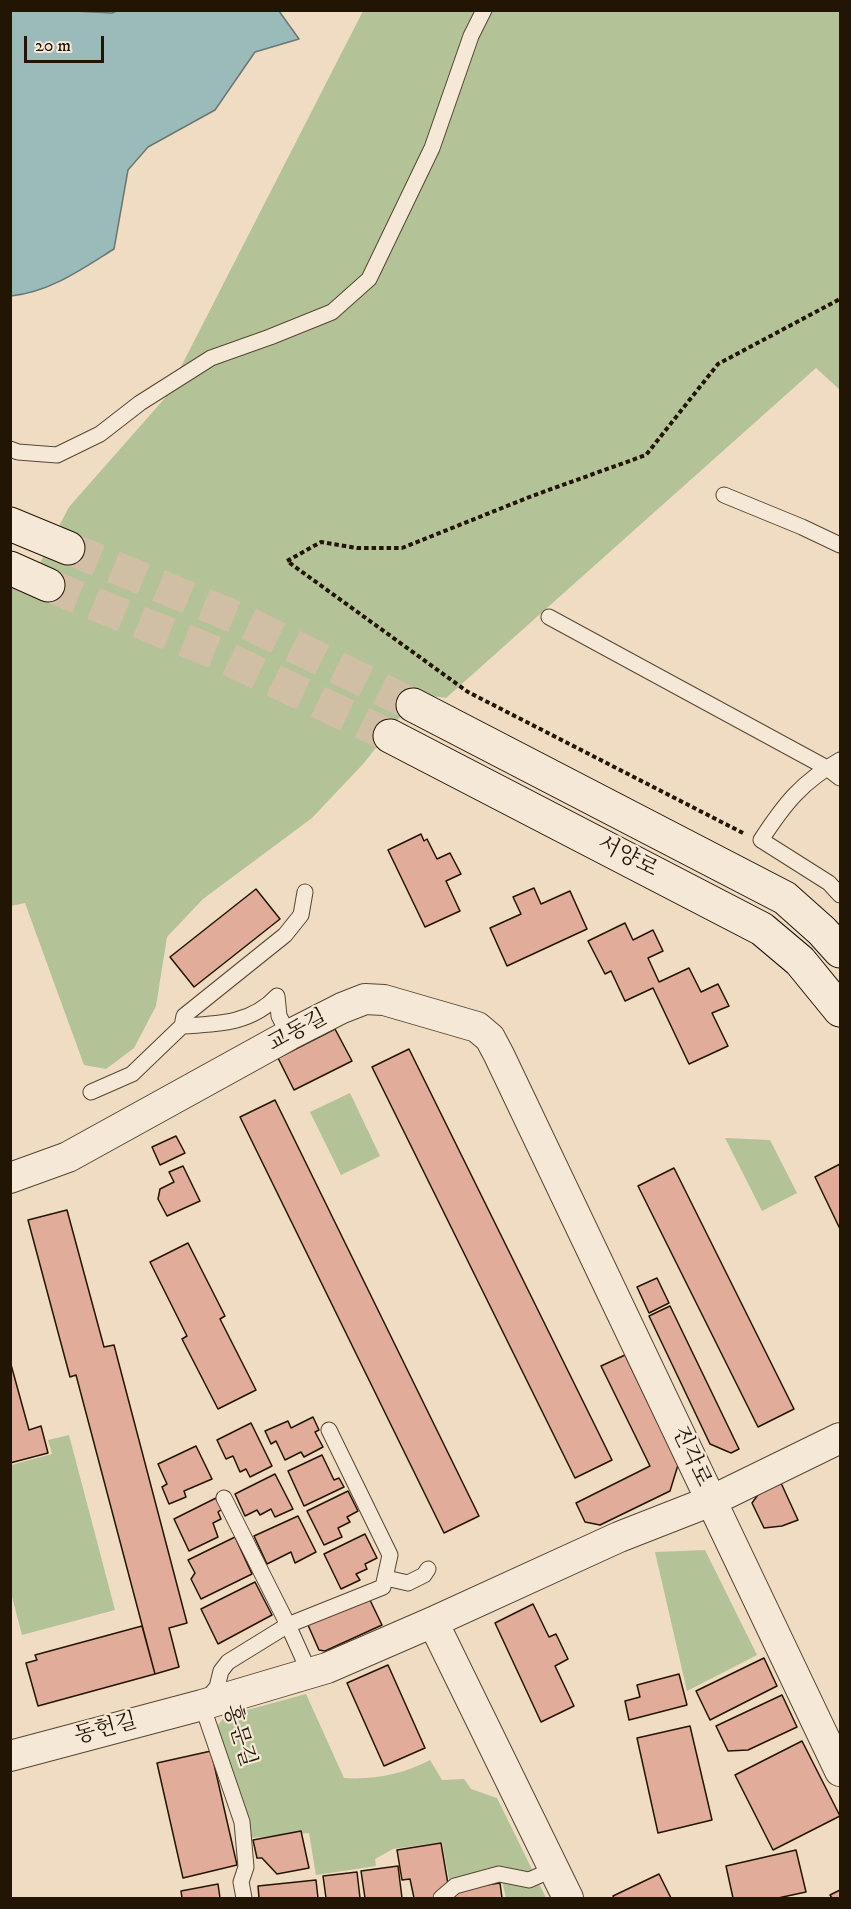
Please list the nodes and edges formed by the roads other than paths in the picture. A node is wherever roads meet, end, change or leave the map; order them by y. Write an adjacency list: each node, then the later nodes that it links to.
1 (484, 10): 2 (lane)
2 (10, 449)
3 (724, 495): 5 (lane)
4 (10, 524): 6 (main road)
5 (840, 545)
6 (68, 548)
7 (10, 568): 8 (main road)
8 (48, 585)
9 (549, 617): 13 (lane)
10 (413, 705): 17 (main road, 서양로)
11 (390, 736): 18 (main road, 서양로)
12 (840, 760): 13 (lane)
13 (826, 768): 14 (lane); 16 (lane)
14 (840, 778)
15 (305, 892): 19 (lane)
16 (840, 895)
17 (840, 951)
18 (840, 1010)
19 (182, 1026): 20 (lane); 21 (lane)
20 (289, 1035): 22 (street, 교동길); 23 (street, 교동길)
21 (91, 1092)
22 (541, 1142): 27 (street, 진각로)
23 (10, 1178)
24 (329, 1430): 29 (lane)
25 (840, 1438): 27 (street, 동헌길)
26 (224, 1498): 31 (lane)
27 (711, 1501): 30 (street, 동헌길); 35 (street, 진각로)
28 (428, 1569): 29 (lane)
29 (386, 1578): 31 (lane, 홍문길)
30 (433, 1622): 32 (street, 동헌길); 36 (street)
31 (288, 1625): 32 (lane); 33 (lane, 홍문길)
32 (310, 1674): 33 (street, 동헌길)
33 (202, 1705): 34 (street, 동헌길); 37 (lane, 홍문길)
34 (10, 1756)
35 (840, 1771)
36 (554, 1869): 38 (lane); 39 (street)
37 (244, 1899)
38 (441, 1899)
39 (568, 1899)

